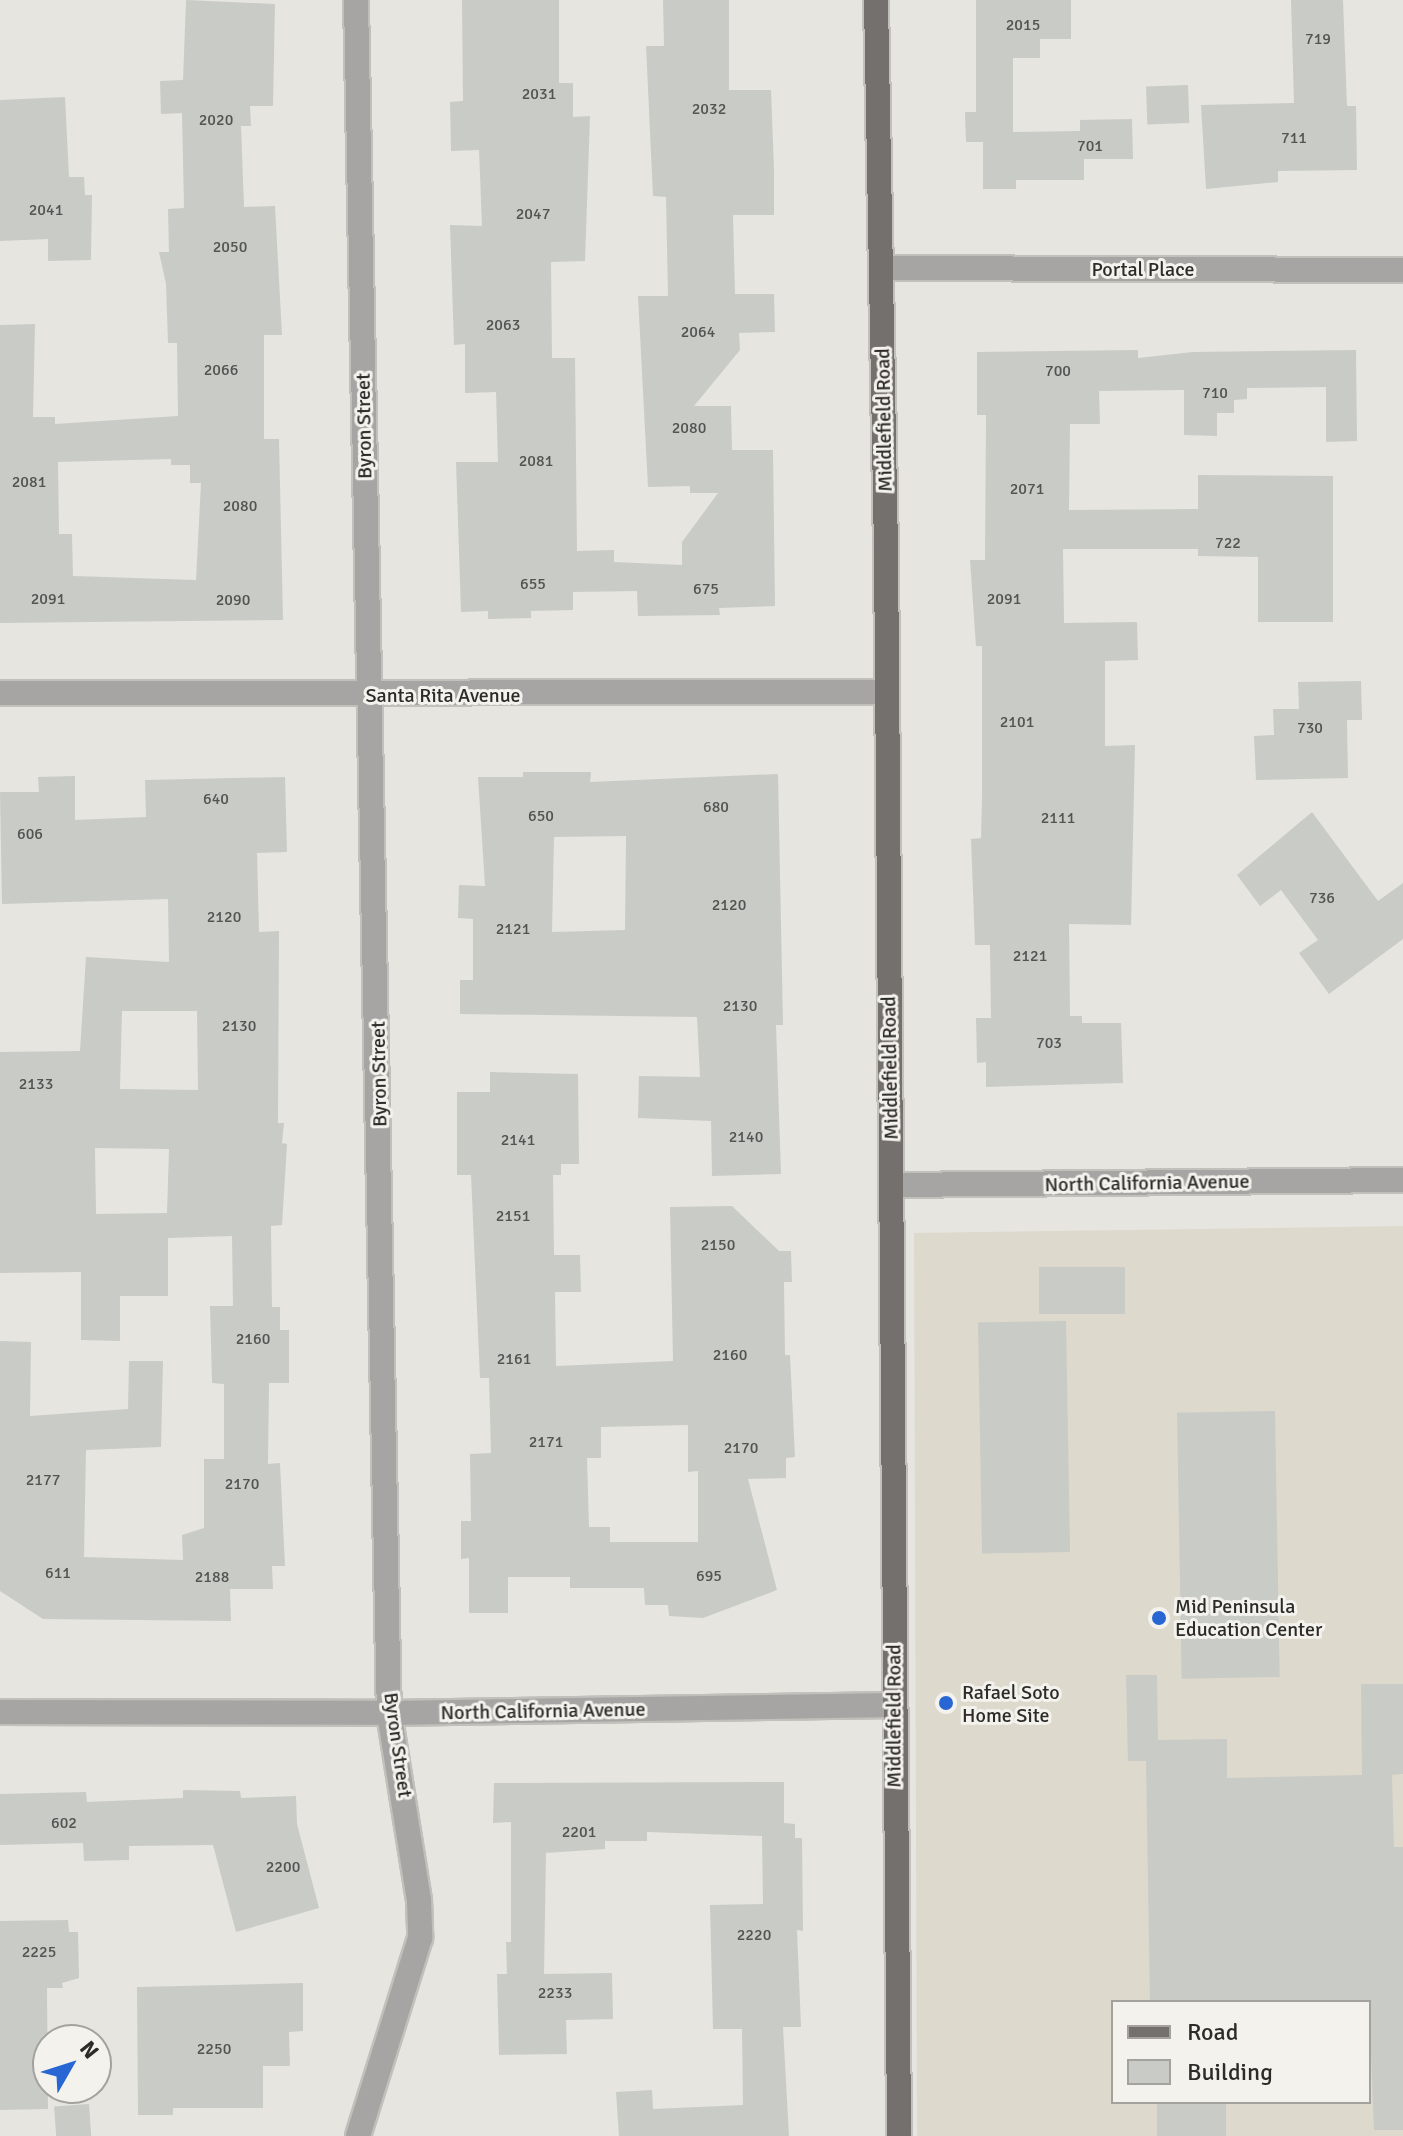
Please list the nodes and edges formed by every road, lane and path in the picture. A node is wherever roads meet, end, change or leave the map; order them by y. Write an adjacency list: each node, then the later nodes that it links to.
1 (356, 0): 7 (street, Byron Street)
2 (876, 0): 3 (main road, Middlefield Road)
3 (882, 268): 4 (street, Portal Place); 5 (main road, Middlefield Road)
4 (1403, 270)
5 (887, 692): 7 (street, Santa Rita Avenue); 9 (main road, Middlefield Road)
6 (0, 693): 7 (street, Santa Rita Avenue)
7 (372, 695): 12 (street, Byron Street)
8 (1403, 1180): 9 (street, North California Avenue)
9 (892, 1185): 10 (main road, Middlefield Road)
10 (894, 1705): 12 (street, North California Avenue); 14 (main road, Middlefield Road)
11 (0, 1712): 12 (street, North California Avenue)
12 (389, 1713): 13 (street, Byron Street)
13 (358, 2136)
14 (899, 2136)

